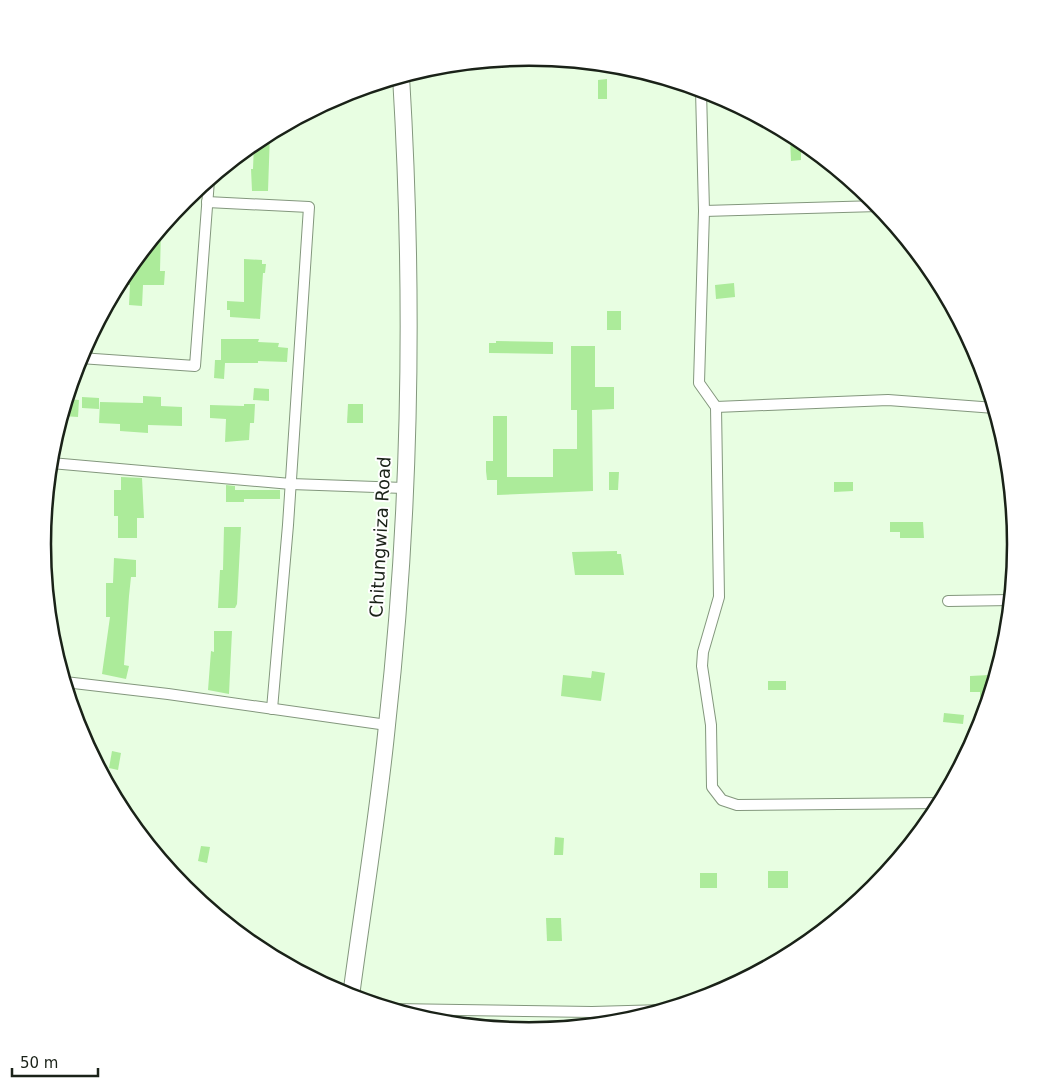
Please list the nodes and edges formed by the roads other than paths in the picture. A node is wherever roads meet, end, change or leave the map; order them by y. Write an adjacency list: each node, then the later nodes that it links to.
1 (401, 83): 12 (main road, Chitungwiza Road)
2 (701, 98): 6 (street)
3 (208, 190): 4 (street)
4 (207, 202): 7 (street); 11 (street)
5 (868, 206): 6 (street)
6 (704, 211): 8 (street)
7 (89, 358)
8 (716, 407): 9 (street); 18 (street)
9 (987, 407)
10 (58, 464): 11 (street)
11 (291, 484): 12 (street); 16 (street)
12 (404, 488): 17 (main road, Chitungwiza Road)
13 (1005, 600): 14 (street)
14 (948, 601)
15 (72, 683): 16 (street)
16 (272, 709): 17 (street)
17 (388, 725): 19 (main road, Chitungwiza Road)
18 (931, 803)
19 (352, 988)
20 (421, 1009): 21 (street)
21 (632, 1011)

